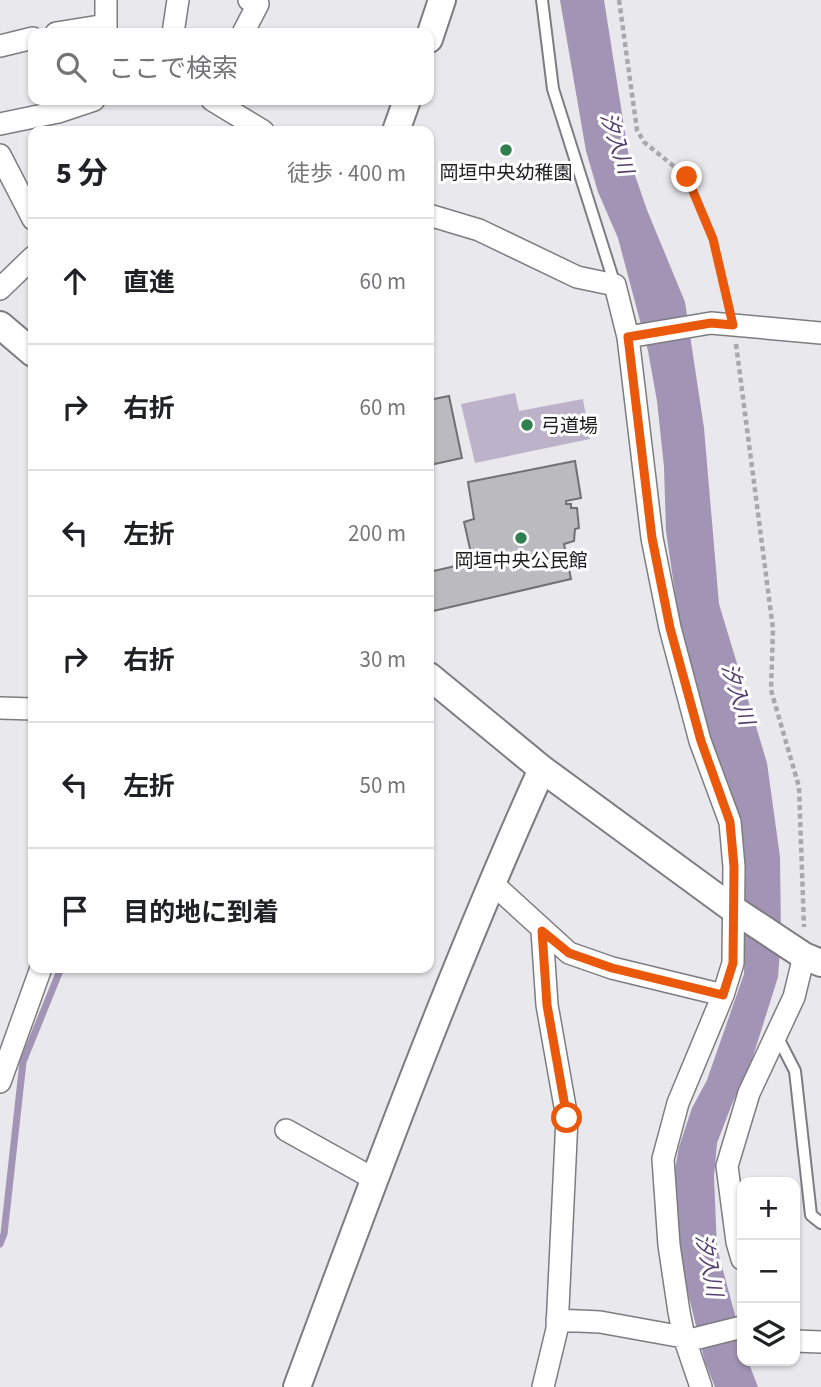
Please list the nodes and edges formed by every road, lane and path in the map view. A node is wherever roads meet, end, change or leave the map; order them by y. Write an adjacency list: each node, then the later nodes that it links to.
1 (106, 0): 7 (street)
2 (178, 0): 8 (street)
3 (249, 0): 9 (street)
4 (442, 0): 10 (street)
5 (542, 0): 23 (lane)
6 (618, 0): 25 (path)
7 (106, 28)
8 (174, 28)
9 (246, 28)
10 (433, 28)
11 (28, 39): 12 (street)
12 (0, 46)
13 (79, 105): 16 (street)
14 (220, 105): 17 (street)
15 (405, 105): 18 (street)
16 (0, 124)
17 (255, 126)
18 (398, 126)
19 (0, 155): 20 (street)
20 (28, 209)
21 (434, 216): 23 (street)
22 (28, 262): 24 (street)
23 (615, 285): 27 (street)
24 (0, 289)
25 (733, 325): 26 (street); 27 (street); 35 (path)
26 (821, 333)
27 (633, 336): 33 (street)
28 (434, 680): 31 (street)
29 (0, 708): 30 (street)
30 (28, 709)
31 (542, 768): 32 (street); 33 (street)
32 (491, 882): 34 (street); 41 (street)
33 (733, 909): 35 (street); 37 (street)
34 (542, 931): 37 (street); 44 (street)
35 (812, 960): 38 (street)
36 (39, 973): 39 (street)
37 (723, 995): 46 (street)
38 (778, 1036): 42 (lane); 43 (street)
39 (0, 1082)
40 (286, 1130): 41 (street)
41 (374, 1179): 49 (street)
42 (821, 1223)
43 (737, 1242)
44 (557, 1320): 46 (street); 50 (street)
45 (737, 1328): 46 (street)
46 (684, 1337): 51 (street)
47 (800, 1341): 48 (street)
48 (821, 1342)
49 (297, 1387)
50 (543, 1387)
51 (701, 1387)

